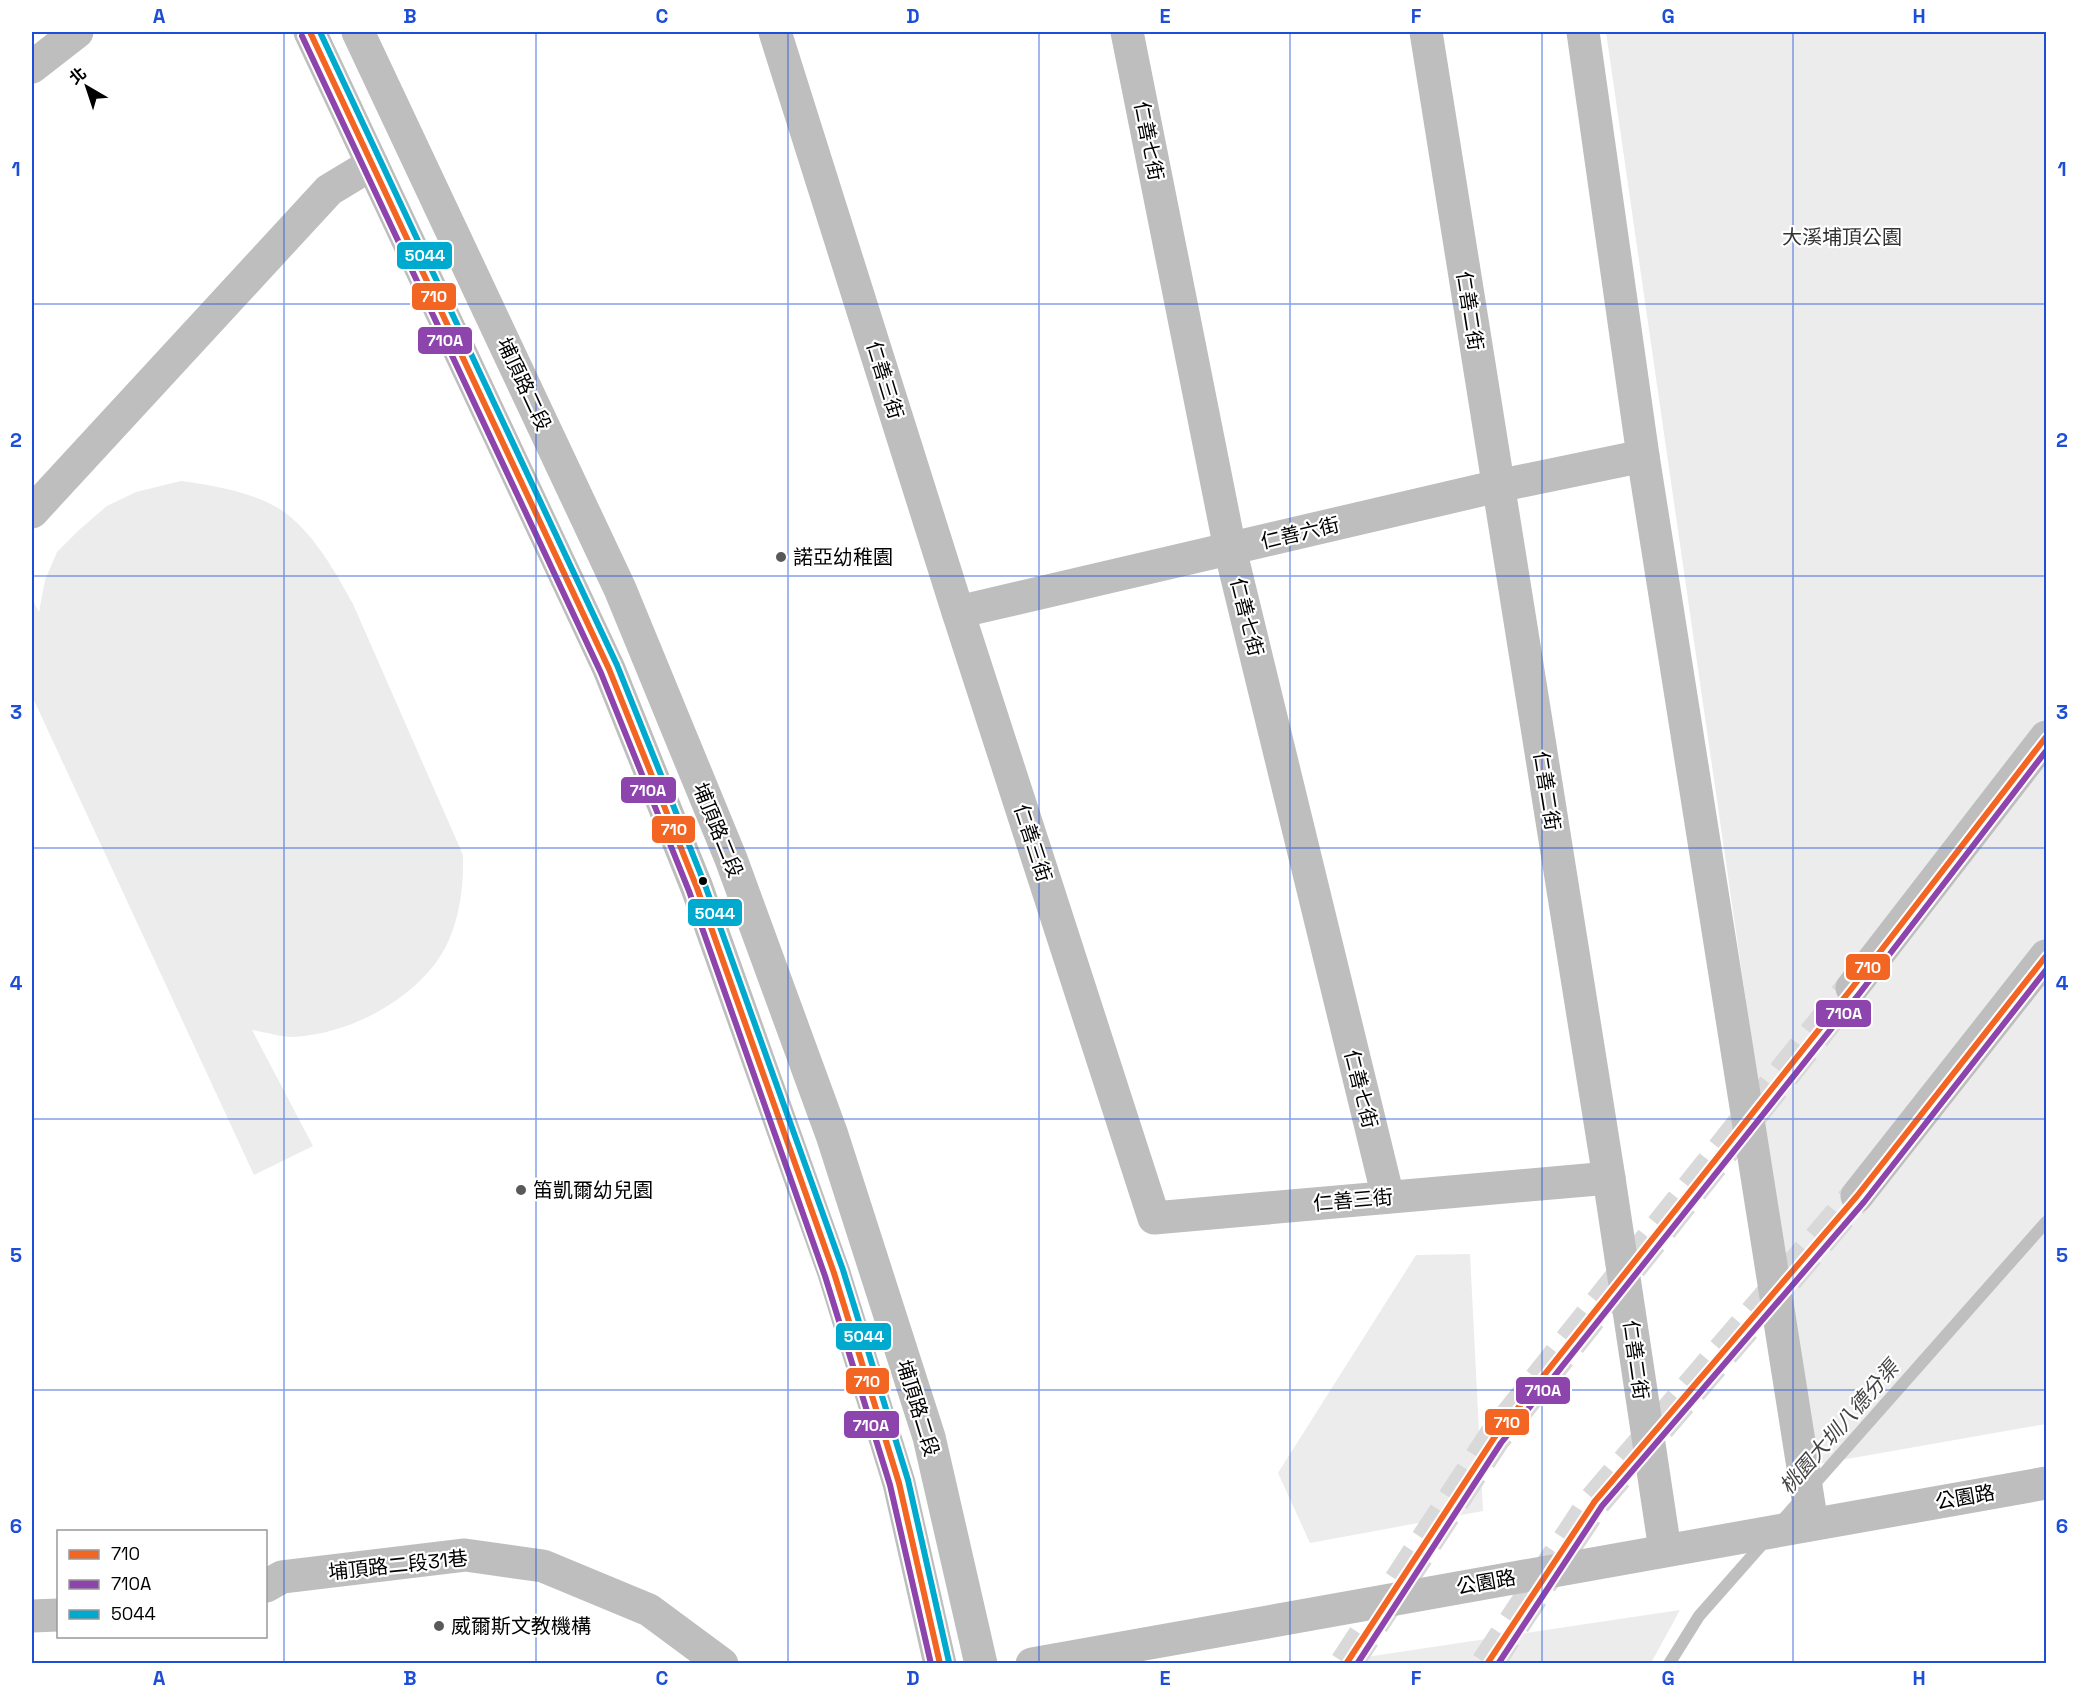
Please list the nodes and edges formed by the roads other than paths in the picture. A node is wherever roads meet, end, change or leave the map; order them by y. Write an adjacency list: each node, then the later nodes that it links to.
1 (77, 32): 8 (main road)
2 (310, 32): 9 (main road, 埔頂路二段)
3 (358, 32): 29 (main road, 埔頂路二段)
4 (775, 32): 14 (main road, 仁善三街)
5 (1127, 32): 13 (main road, 仁善七街)
6 (1426, 32): 11 (main road, 仁善二街)
7 (1583, 32): 10 (main road)
8 (32, 68)
9 (372, 164): 12 (main road); 28 (main road, 埔頂路二段)
10 (1643, 456): 11 (main road, 仁善六街); 22 (main road)
11 (1498, 486): 13 (main road, 仁善六街); 18 (main road, 仁善二街)
12 (32, 512)
13 (1230, 549): 14 (main road, 仁善六街); 20 (main road, 仁善七街)
14 (958, 612): 20 (main road, 仁善三街)
15 (2046, 737): 17 (main road)
16 (2046, 956): 19 (main road)
17 (1852, 988)
18 (1609, 1178): 20 (main road, 仁善三街); 23 (main road, 仁善二街)
19 (1857, 1196)
20 (1388, 1197)
21 (2046, 1483): 22 (main road, 公園路)
22 (1812, 1524): 23 (main road, 公園路)
23 (1665, 1550): 30 (main road, 公園路)
24 (267, 1586): 27 (main road, 埔頂路二段31巷)
25 (57, 1615): 26 (main road)
26 (32, 1616)
27 (722, 1664)
28 (940, 1664)
29 (981, 1664)
30 (1032, 1664)

